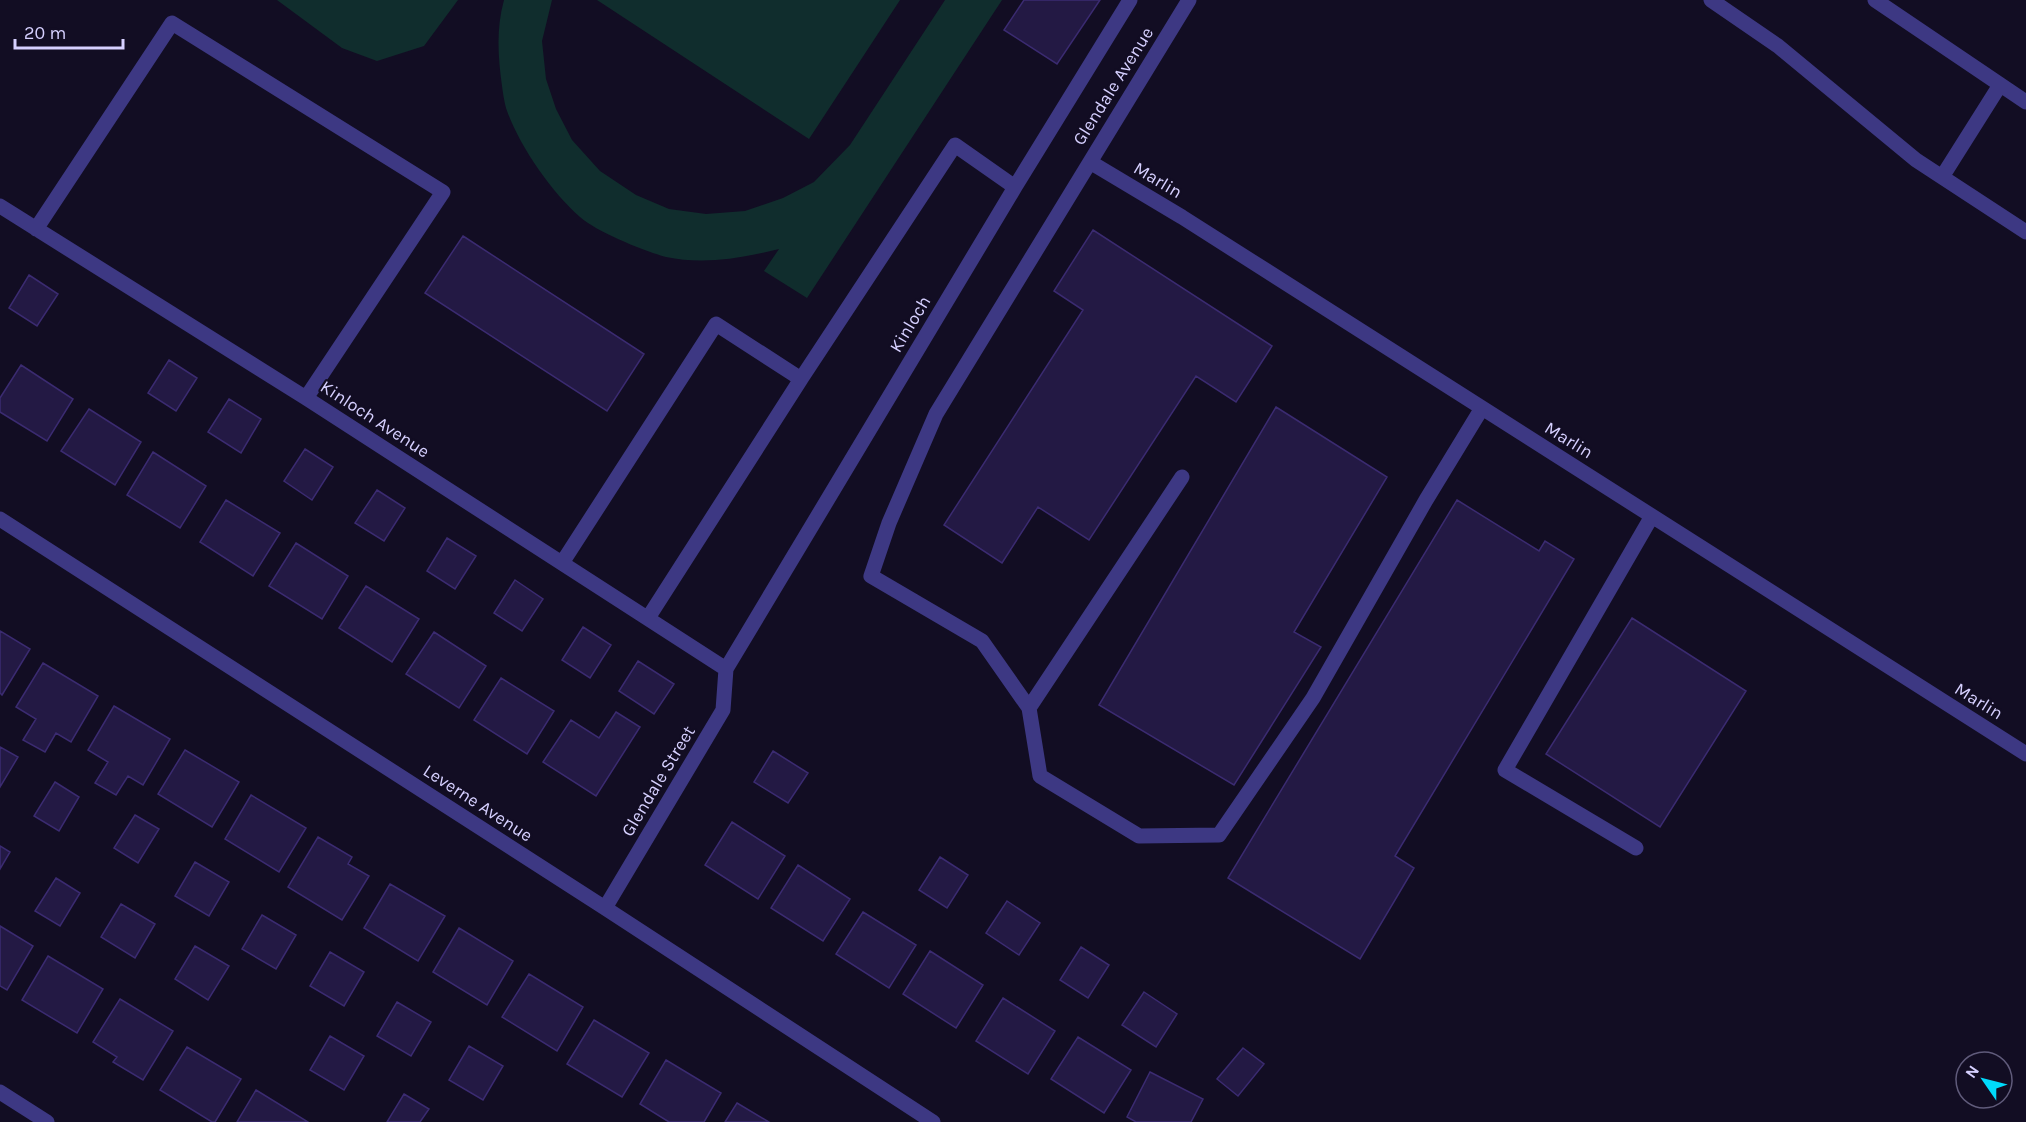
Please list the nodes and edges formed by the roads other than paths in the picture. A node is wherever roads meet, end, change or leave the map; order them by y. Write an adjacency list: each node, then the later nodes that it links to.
1 (1130, 0): 9 (street, Kinloch)
2 (1189, 0): 7 (street, Glendale Avenue)
3 (1711, 0): 8 (street)
4 (1875, 0): 5 (street)
5 (2000, 85): 6 (street); 8 (street)
6 (2026, 102)
7 (1090, 162): 15 (street, Marlin); 22 (street, Glendale Avenue)
8 (1942, 177): 12 (street)
9 (1015, 188): 13 (street); 21 (street, Kinloch)
10 (0, 206): 11 (street, Kinloch Avenue)
11 (36, 229): 14 (street, Kinloch Avenue); 14 (street)
12 (2026, 232)
13 (801, 379): 19 (street); 20 (street)
14 (306, 398): 19 (street, Kinloch Avenue)
15 (1482, 408): 17 (street, Marlin); 22 (street)
16 (1182, 477): 22 (street)
17 (1652, 516): 23 (street, Marlin); 24 (street)
18 (0, 519): 25 (street, Leverne Avenue)
19 (562, 563): 20 (street, Kinloch Avenue)
20 (648, 618): 21 (street, Kinloch Avenue)
21 (726, 669): 25 (street, Glendale Street)
22 (1029, 708)
23 (2026, 754)
24 (1635, 848)
25 (605, 908): 28 (street, Leverne Avenue)
26 (0, 1092): 27 (street)
27 (47, 1122)
28 (933, 1122)

